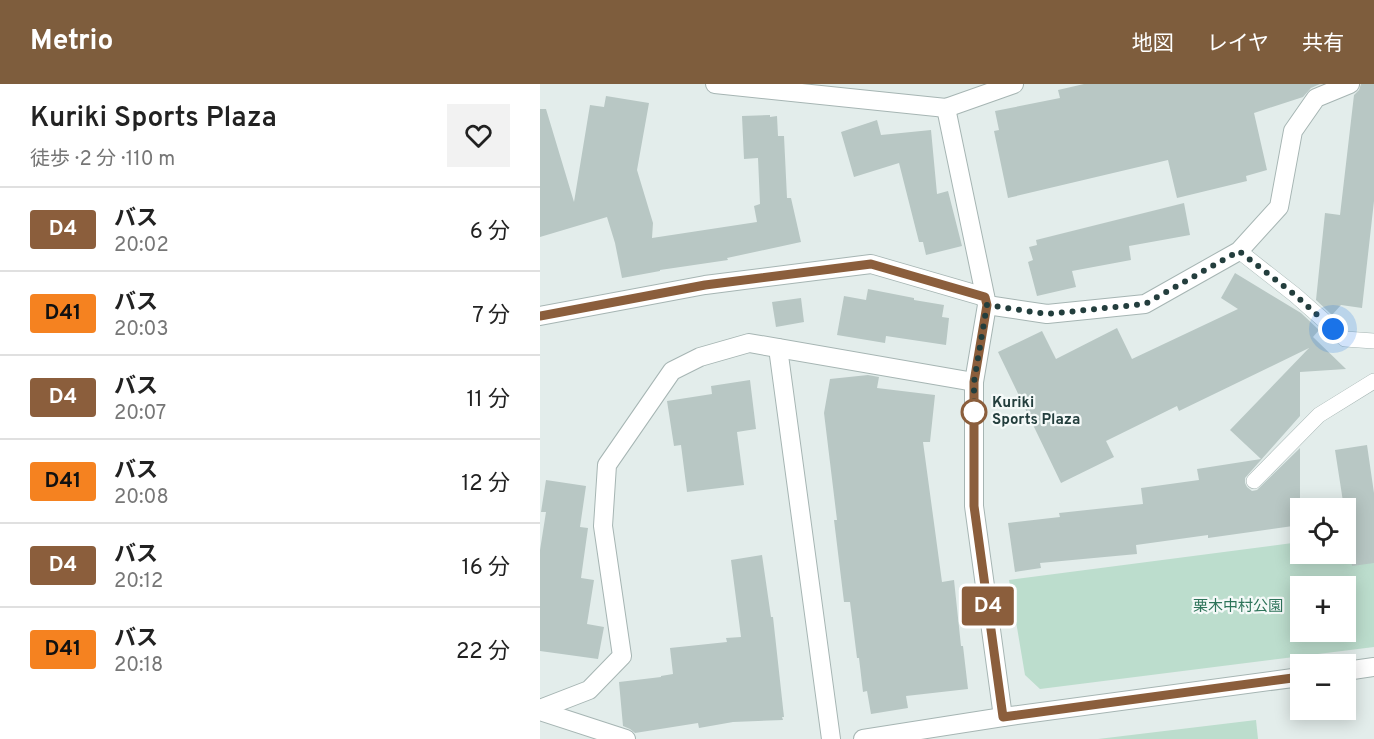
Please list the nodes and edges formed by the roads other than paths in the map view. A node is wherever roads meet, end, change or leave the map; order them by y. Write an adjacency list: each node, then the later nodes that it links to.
1 (715, 84): 4 (street)
2 (1014, 84): 4 (street)
3 (1350, 84): 5 (street)
4 (946, 108): 6 (street)
5 (1239, 251): 6 (street); 8 (lane)
6 (986, 301): 7 (street); 11 (street)
7 (540, 316)
8 (1374, 341)
9 (778, 348): 11 (street); 16 (street); 19 (street)
10 (1374, 381): 12 (lane)
11 (974, 382): 17 (street)
12 (1254, 482)
13 (1374, 667): 14 (street)
14 (1356, 669)
15 (1290, 678): 17 (street)
16 (540, 710): 18 (street)
17 (1003, 717): 20 (street)
18 (626, 739)
19 (831, 739)
20 (863, 739)

